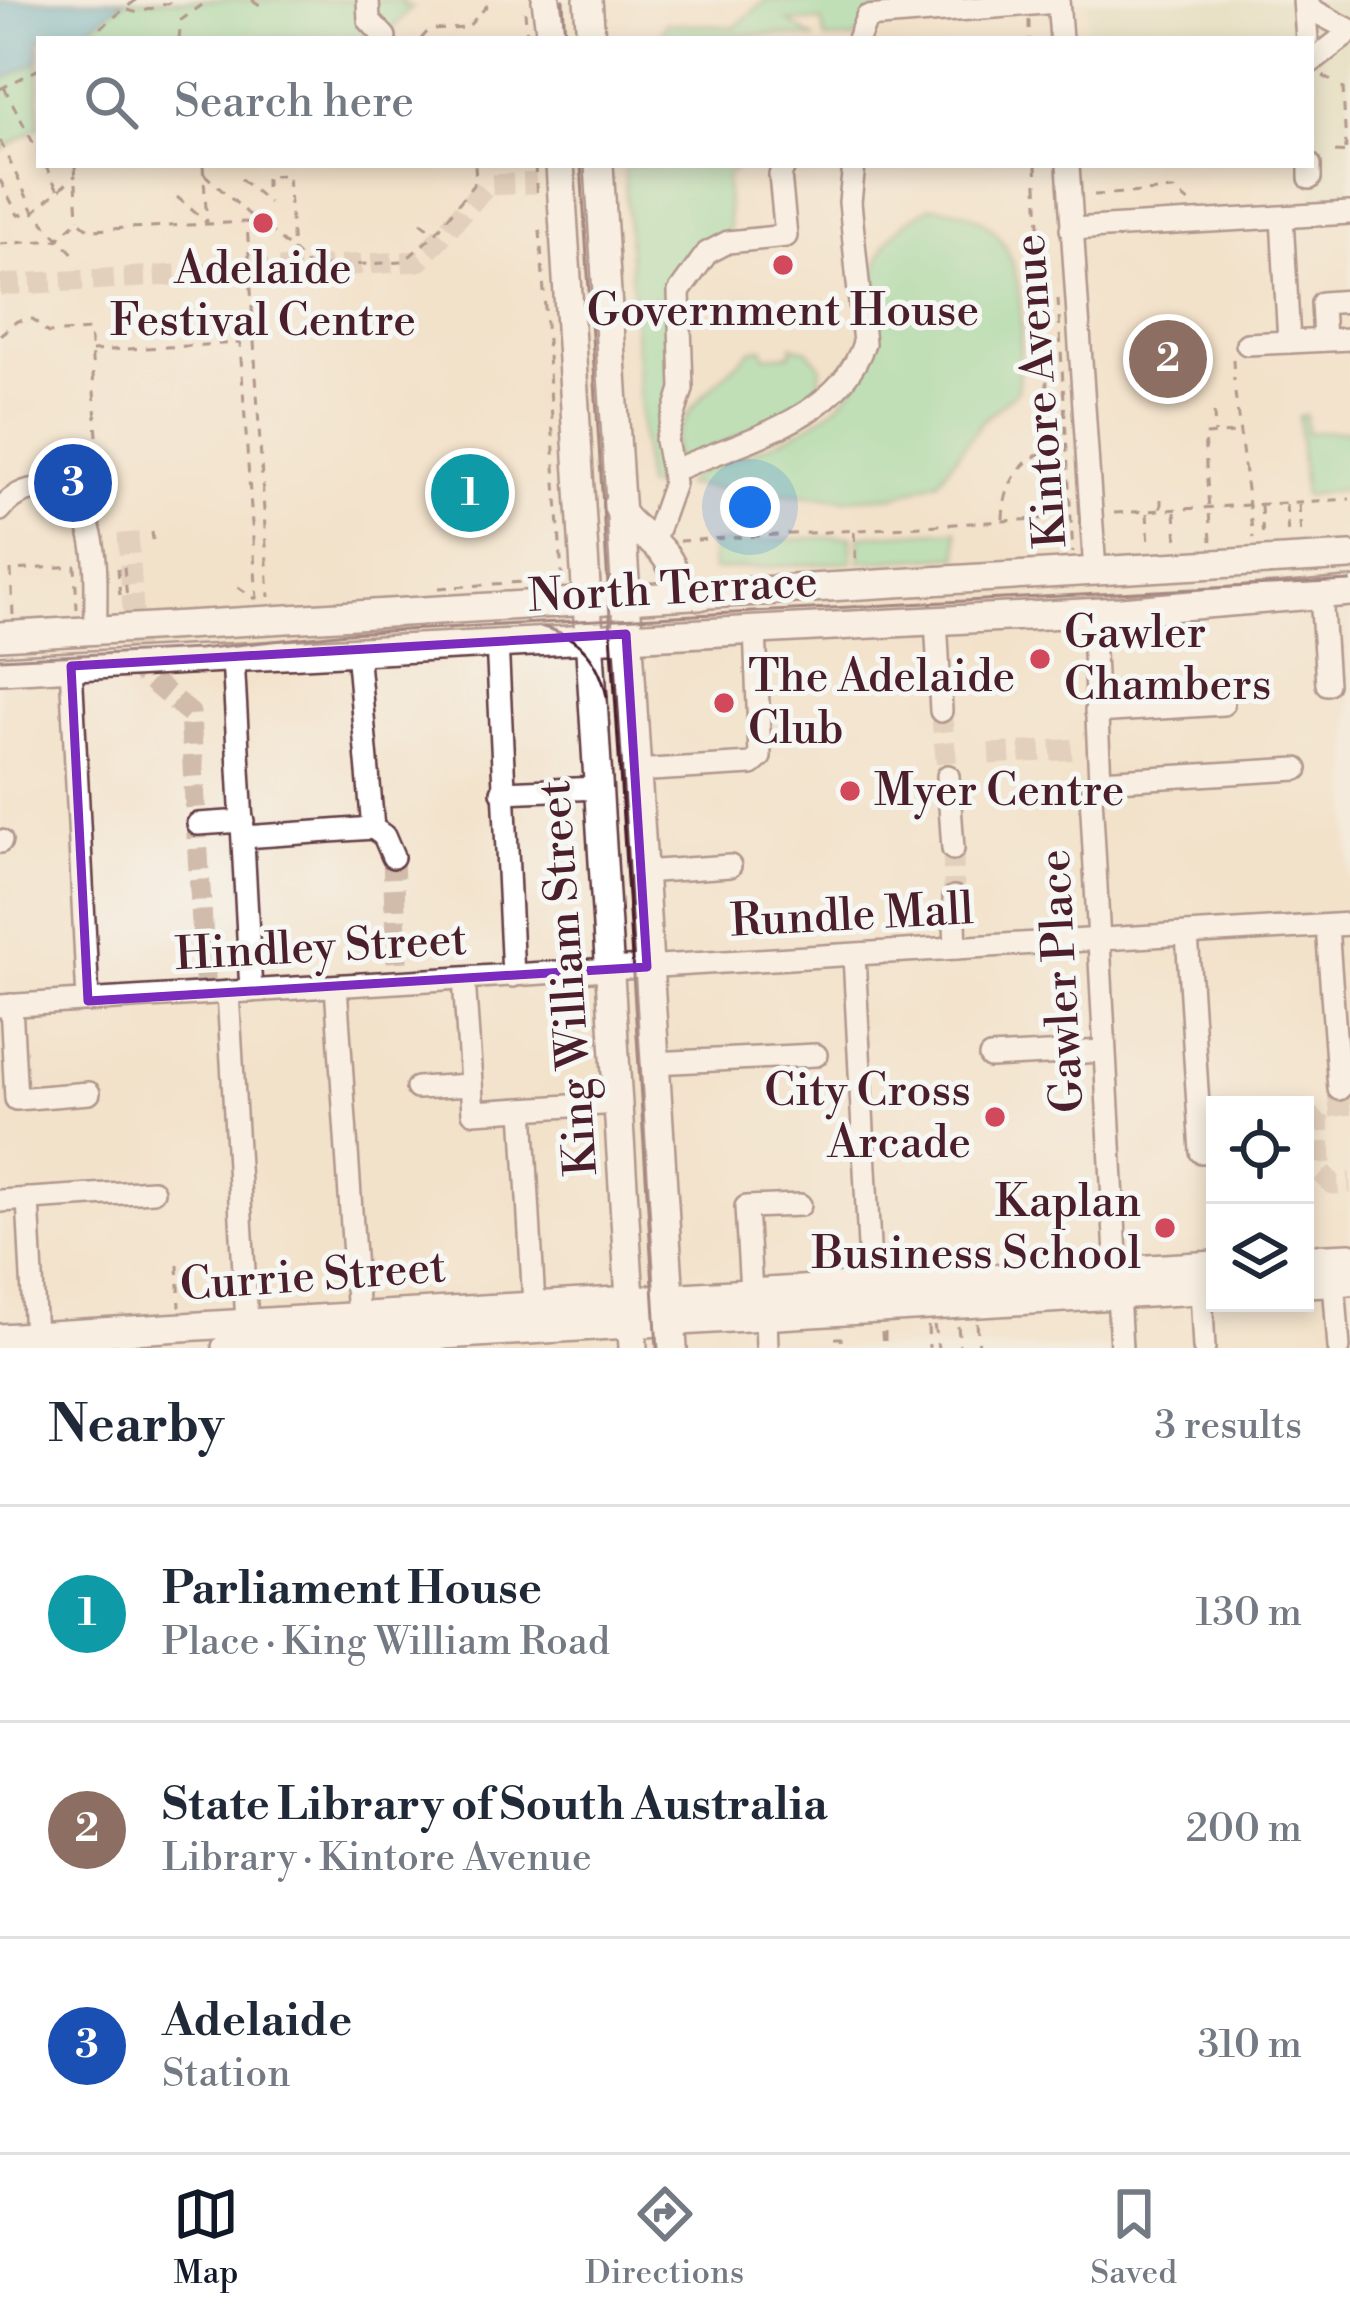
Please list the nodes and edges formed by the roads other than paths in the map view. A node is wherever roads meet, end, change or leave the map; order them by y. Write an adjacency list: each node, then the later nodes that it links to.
1 (547, 0): 8 (main road)
2 (588, 0): 9 (main road)
3 (1305, 0): 6 (street); 12 (street)
4 (1058, 1): 10 (street); 11 (street)
5 (367, 5): 7 (street)
6 (1350, 31): 13 (street)
7 (375, 36)
8 (551, 36)
9 (591, 36)
10 (859, 36)
11 (1060, 36)
12 (1307, 36)
13 (1314, 60)
14 (559, 168): 19 (main road, King William Street)
15 (599, 168): 20 (main road, King William Street)
16 (784, 168): 29 (street)
17 (854, 168): 29 (street)
18 (1068, 168): 23 (street, Kintore Avenue)
19 (550, 207): 20 (main road); 39 (main road, King William Street)
20 (602, 210): 30 (main road, King William Street)
21 (1350, 213): 22 (street)
22 (1282, 218): 23 (street); 27 (street)
23 (1071, 229): 34 (street, Kintore Avenue)
24 (1350, 302): 26 (street)
25 (1350, 339): 26 (street)
26 (1324, 340): 27 (street)
27 (1289, 342): 28 (street)
28 (1246, 344)
29 (674, 470): 32 (street)
30 (617, 505): 32 (main road); 38 (main road, King William Street)
31 (0, 510): 42 (street)
32 (662, 542): 37 (main road)
33 (1350, 556): 34 (main road, North Terrace)
34 (1084, 566): 37 (main road, North Terrace); 40 (main road, Kintore Avenue)
35 (1350, 592): 36 (main road, North Terrace)
36 (1321, 594): 40 (main road, North Terrace); 52 (street)
37 (700, 596): 38 (main road, North Terrace)
38 (625, 600): 39 (main road, North Terrace); 45 (main road, King William Street)
39 (589, 602): 42 (main road, North Terrace); 46 (main road, King William Street)
40 (1092, 611): 41 (main road, North Terrace); 55 (street, Gawler Place)
41 (935, 619): 44 (main road, North Terrace); 54 (street)
42 (86, 621): 43 (main road, North Terrace)
43 (6, 627)
44 (755, 628): 45 (main road, North Terrace); 57 (street)
45 (626, 634): 46 (main road, North Terrace); 57 (main road, King William Street)
46 (590, 636): 47 (main road, North Terrace); 60 (main road, King William Street)
47 (497, 641): 48 (main road, North Terrace); 61 (street)
48 (357, 650): 49 (main road, North Terrace); 63 (street)
49 (233, 657): 50 (main road, North Terrace); 64 (street)
50 (70, 666): 51 (main road, North Terrace); 81 (street)
51 (0, 670)
52 (1327, 684)
53 (1223, 704): 55 (street)
54 (940, 711)
55 (1096, 712): 59 (street, Gawler Place)
56 (1297, 769): 59 (street)
57 (634, 771): 68 (main road, King William Street)
58 (948, 776): 65 (street)
59 (1100, 781): 72 (street, Gawler Place)
60 (599, 788): 61 (street); 76 (main road, King William Street)
61 (502, 793): 77 (street)
62 (198, 824): 64 (street)
63 (373, 828): 64 (street); 66 (street)
64 (243, 829): 80 (street)
65 (953, 849)
66 (393, 857)
67 (730, 866): 68 (street)
68 (640, 872): 75 (main road, King William Street)
69 (954, 897): 73 (street)
70 (1338, 925): 71 (street, Rundle Mall); 89 (street)
71 (1187, 934): 72 (street, Rundle Mall); 93 (street)
72 (1098, 940): 73 (street, Rundle Mall); 83 (street, Gawler Place)
73 (956, 948): 74 (street, Rundle Mall)
74 (854, 955): 75 (street, Rundle Mall); 103 (street)
75 (646, 968): 76 (street, Hindley Street); 86 (main road, King William Street)
76 (610, 970): 77 (street, Hindley Street); 91 (main road, King William Street)
77 (513, 976): 78 (street, Hindley Street)
78 (464, 979): 79 (street, Hindley Street); 87 (street)
79 (336, 986): 80 (street, Hindley Street); 108 (street)
80 (240, 992): 81 (street, Hindley Street); 113 (street)
81 (88, 1001): 82 (street, Hindley Street)
82 (6, 1006): 90 (street)
83 (1104, 1051): 85 (street); 102 (street, Gawler Place)
84 (816, 1055): 86 (street)
85 (990, 1058)
86 (652, 1063): 109 (main road, King William Street)
87 (471, 1085): 88 (street); 92 (street)
88 (417, 1088)
89 (1339, 1089)
90 (89, 1093)
91 (619, 1103): 92 (street); 110 (main road, King William Street)
92 (523, 1108): 106 (street)
93 (1201, 1152)
94 (153, 1191): 95 (street)
95 (28, 1199): 96 (street); 111 (street)
96 (0, 1201)
97 (800, 1205): 105 (street)
98 (1350, 1256): 99 (main road)
99 (1314, 1258)
100 (1206, 1266): 102 (main road)
101 (1342, 1281): 117 (street)
102 (1118, 1282): 103 (main road); 104 (main road); 105 (main road); 115 (street, Gawler Place)
103 (871, 1285): 105 (main road)
104 (1206, 1289)
105 (759, 1304): 109 (main road); 114 (street)
106 (534, 1305): 108 (main road, Currie Street); 110 (main road, Currie Street)
107 (1206, 1312): 116 (street)
108 (358, 1316): 113 (main road, Currie Street)
109 (671, 1322): 110 (main road)
110 (632, 1324): 113 (main road, Currie Street)
111 (35, 1336): 112 (main road, Currie Street); 113 (main road, Currie Street)
112 (0, 1338)
113 (243, 1341)
114 (767, 1348)
115 (1121, 1348)
116 (1204, 1348)
117 (1339, 1348)

